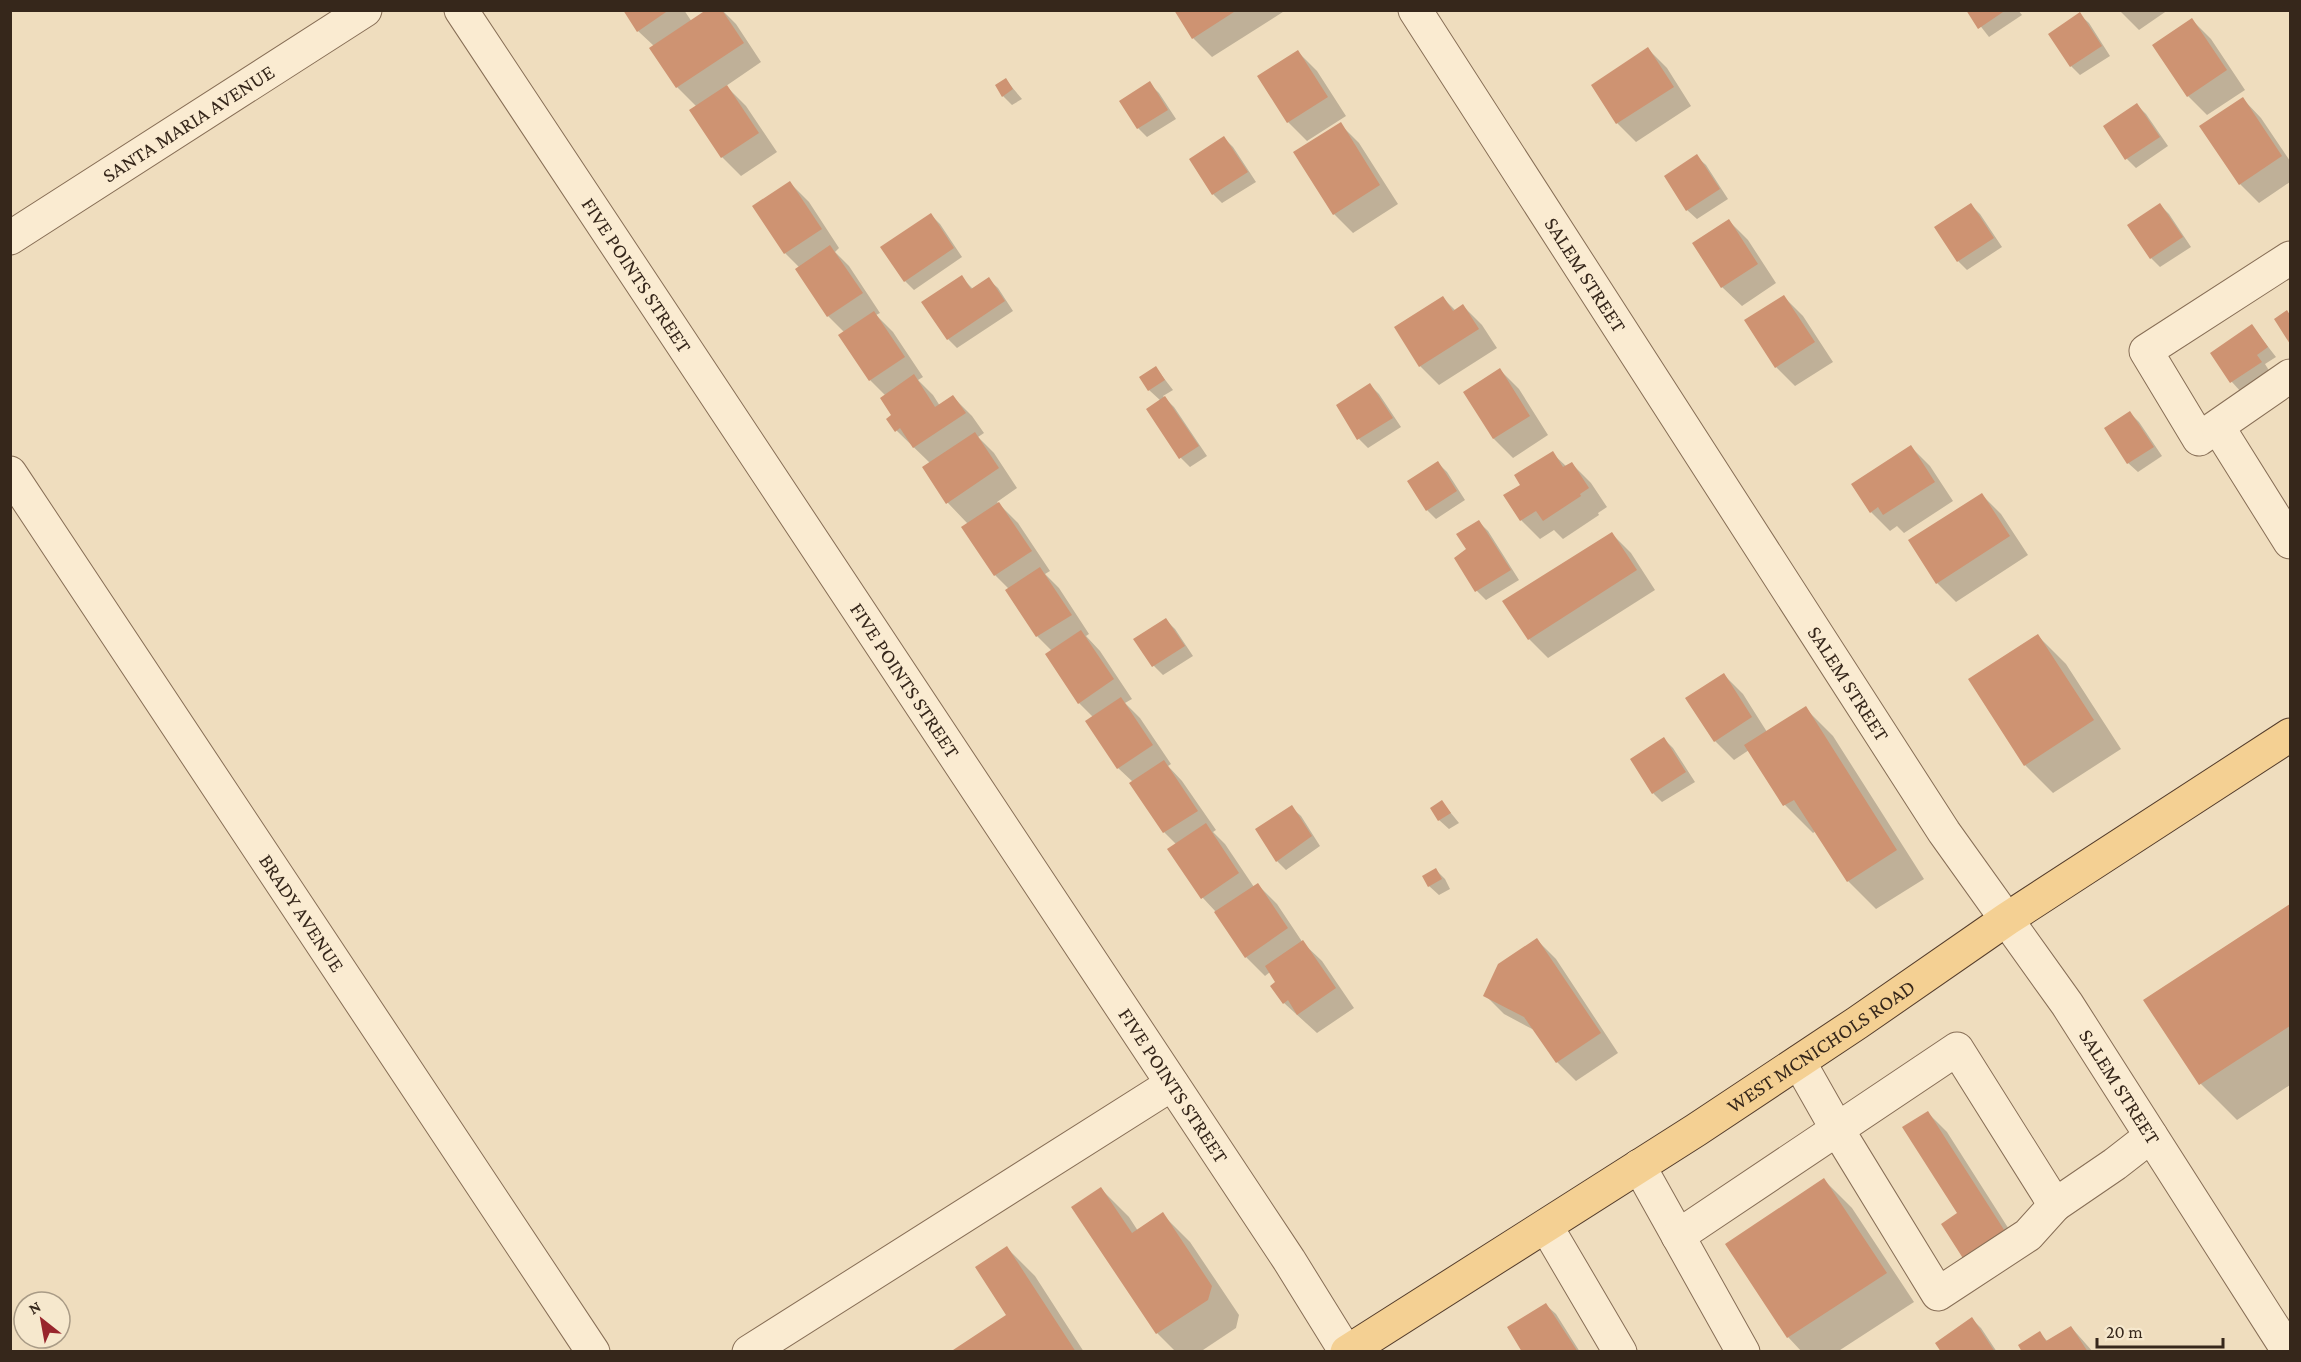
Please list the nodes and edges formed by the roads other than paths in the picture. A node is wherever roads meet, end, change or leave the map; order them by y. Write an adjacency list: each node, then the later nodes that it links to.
1 (365, 10): 4 (street, SANTA MARIA AVENUE)
2 (461, 10): 13 (street, FIVE POINTS STREET)
3 (1415, 10): 11 (street, SALEM STREET)
4 (10, 238)
5 (2290, 258): 7 (street)
6 (2288, 382): 7 (street)
7 (2218, 427): 9 (street)
8 (10, 473): 20 (street, BRADY AVENUE)
9 (2290, 542)
10 (2290, 735): 11 (main road, WEST MCNICHOLS ROAD)
11 (2007, 918): 12 (main road, WEST MCNICHOLS ROAD); 15 (street, SALEM STREET)
12 (1799, 1062): 14 (street); 16 (main road, WEST MCNICHOLS ROAD)
13 (1172, 1084): 21 (street); 22 (street, FIVE POINTS STREET)
14 (1837, 1129): 17 (street); 17 (street); 19 (street)
15 (2151, 1136): 17 (street); 25 (street, SALEM STREET)
16 (1640, 1166): 18 (main road, WEST MCNICHOLS ROAD); 19 (street)
17 (2055, 1205)
18 (1546, 1226): 22 (main road, WEST MCNICHOLS ROAD); 23 (street)
19 (1678, 1236): 24 (street)
20 (593, 1352)
21 (749, 1352)
22 (1346, 1352)
23 (1620, 1352)
24 (1743, 1352)
25 (2289, 1352)

